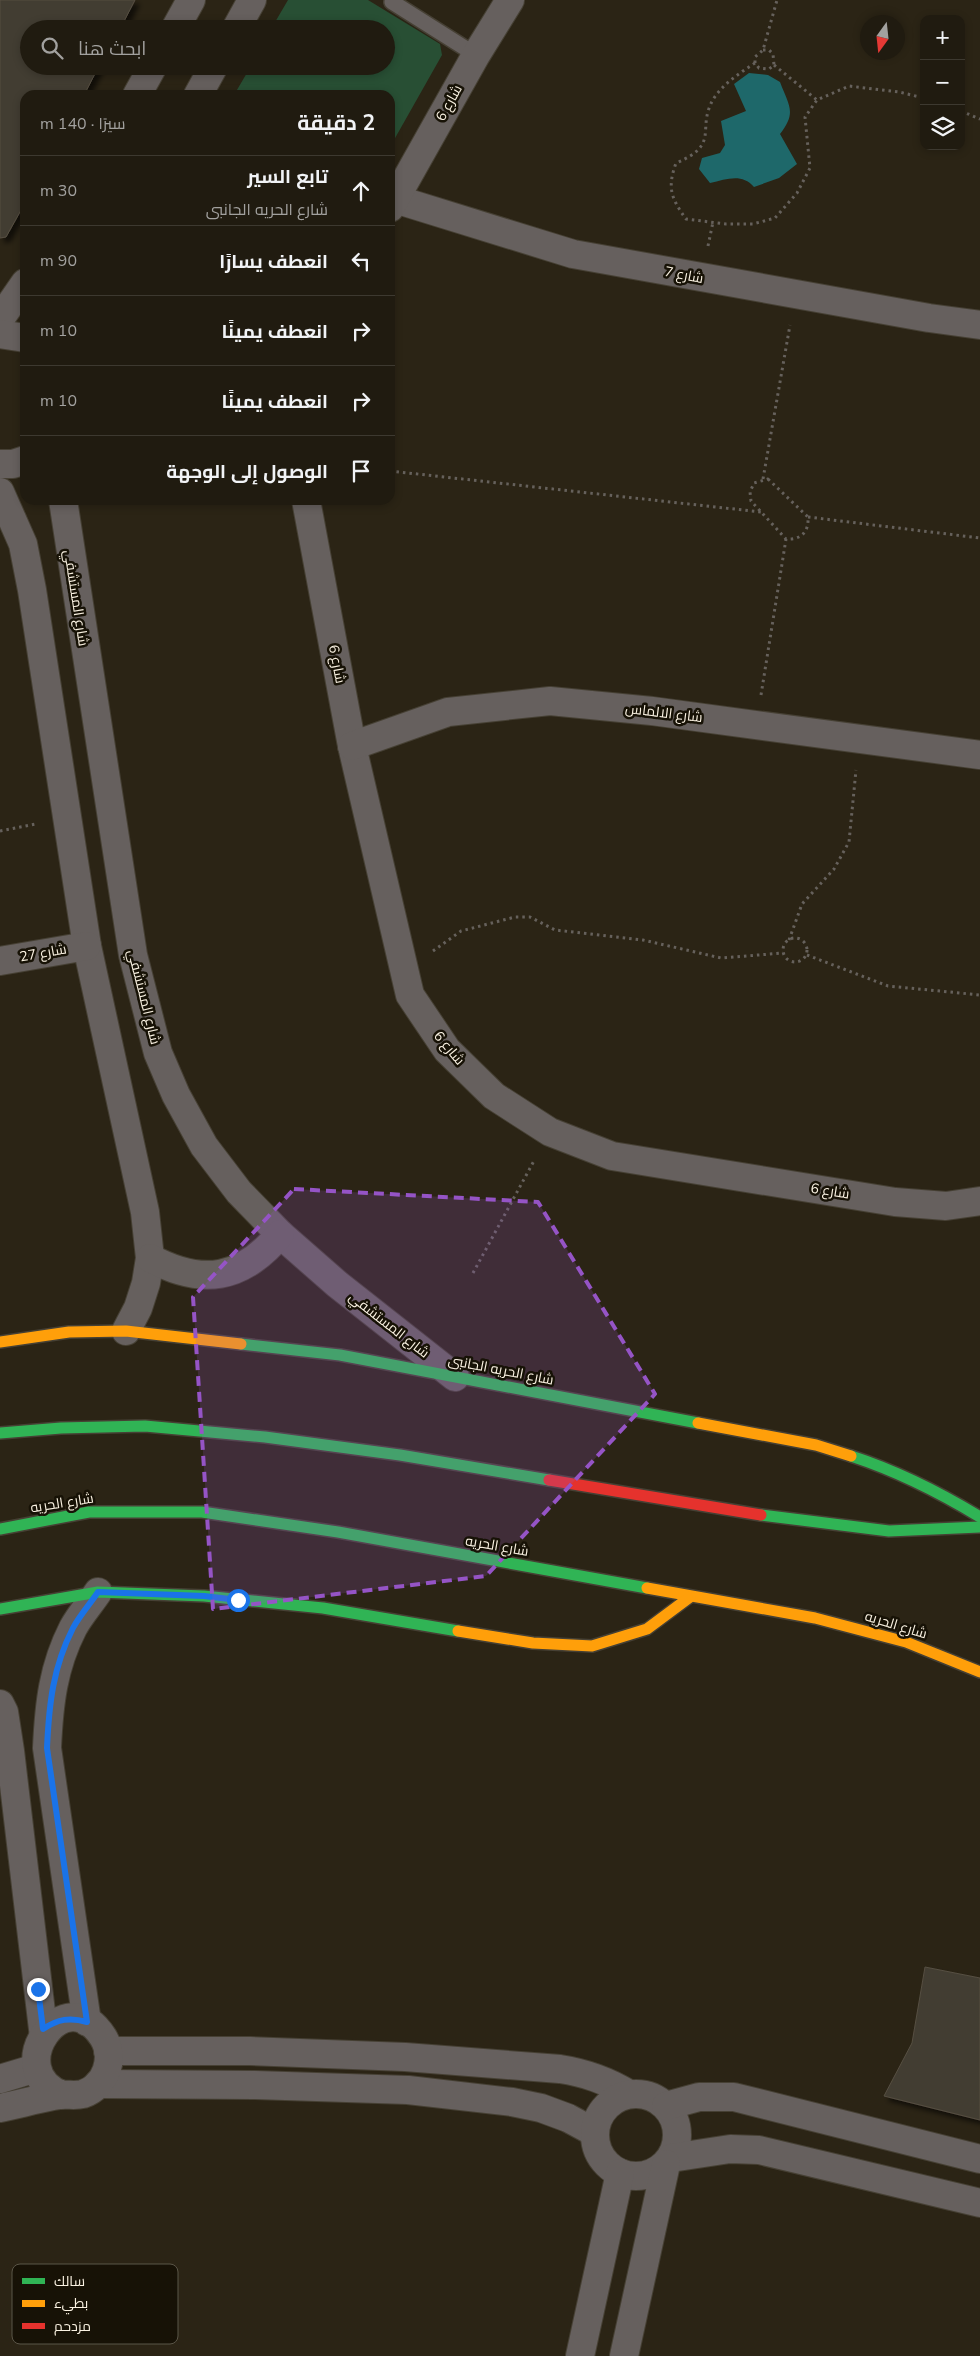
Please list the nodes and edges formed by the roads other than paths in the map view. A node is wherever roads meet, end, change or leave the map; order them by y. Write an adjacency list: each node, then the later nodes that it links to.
1 (191, 0): 5 (street)
2 (252, 0): 6 (street)
3 (510, 0): 7 (street, شارع 6)
4 (392, 2): 7 (lane)
5 (180, 20)
6 (241, 20)
7 (476, 55): 12 (street, شارع 6)
8 (148, 75): 10 (street)
9 (209, 75): 11 (street)
10 (140, 90)
11 (201, 90)
12 (395, 198)
13 (395, 204): 16 (street, شارع 7)
14 (20, 290): 15 (street)
15 (0, 319)
16 (980, 325)
17 (0, 334): 18 (street)
18 (20, 337)
19 (20, 462): 20 (street)
20 (0, 464)
21 (0, 492): 26 (street)
22 (64, 505): 29 (street, شارع المستشفي)
23 (307, 505): 24 (street, شارع 6)
24 (352, 746): 25 (street, شارع الالماس); 28 (street, شارع 6)
25 (980, 755)
26 (87, 946): 27 (street, شارع 27); 30 (street)
27 (0, 961)
28 (980, 1201)
29 (280, 1234): 30 (street); 35 (street, شارع المستشفي)
30 (150, 1258): 31 (street)
31 (126, 1331): 32 (main road, شارع الحريه الجانبى); 35 (main road, شارع الحريه الجانبى)
32 (18, 1338): 33 (main road, شارع الحريه الجانبى); 34 (main road)
33 (0, 1342)
34 (9, 1351)
35 (455, 1377): 37 (main road, شارع الحريه الجانبى)
36 (0, 1434): 38 (main road)
37 (980, 1517)
38 (980, 1527)
39 (0, 1528): 41 (main road, شارع الحريه)
40 (98, 1592): 41 (main road); 42 (main road); 45 (street)
41 (690, 1597): 43 (main road, شارع الحريه)
42 (0, 1609)
43 (977, 1667)
44 (0, 1704): 46 (street)
45 (87, 2022): 46 (street); 47 (street)
46 (43, 2029): 48 (street)
47 (108, 2051): 50 (street); 51 (street)
48 (33, 2069): 49 (street); 52 (street)
49 (0, 2079)
50 (98, 2084): 52 (street); 55 (street)
51 (629, 2094): 53 (street); 55 (street)
52 (62, 2095): 54 (street)
53 (666, 2106): 56 (street); 57 (street)
54 (0, 2108)
55 (594, 2132): 58 (street)
56 (980, 2159)
57 (669, 2161): 58 (street); 59 (street); 61 (street)
58 (620, 2173): 60 (street)
59 (980, 2203)
60 (580, 2356)
61 (624, 2356)

